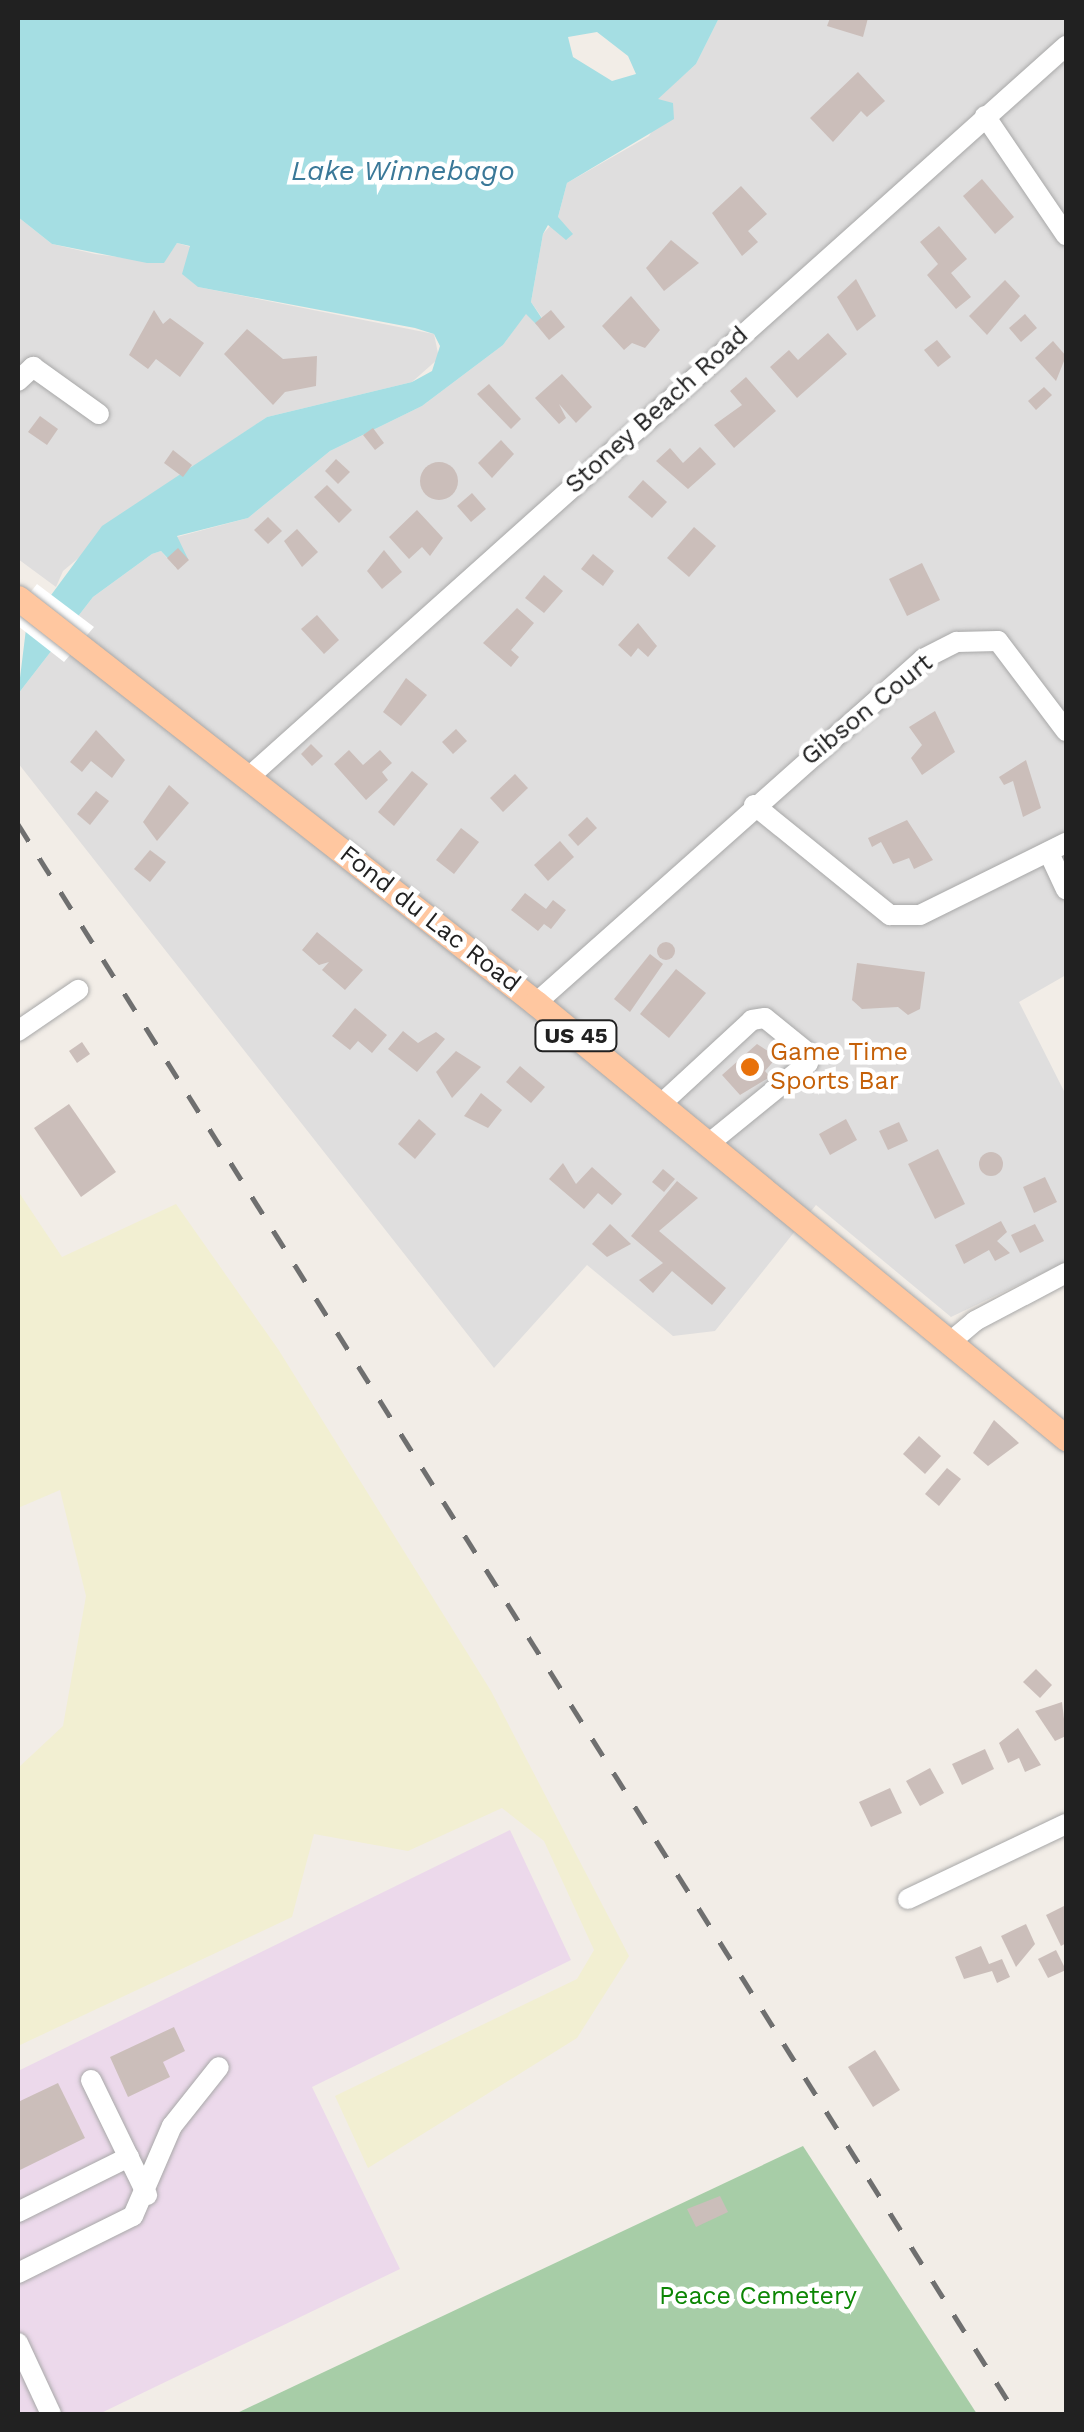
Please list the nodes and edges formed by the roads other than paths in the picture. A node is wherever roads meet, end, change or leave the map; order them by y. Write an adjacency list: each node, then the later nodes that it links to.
1 (1066, 46): 2 (street, Stoney Beach Road)
2 (985, 116): 3 (street); 8 (street, Stoney Beach Road)
3 (1066, 235)
4 (18, 381): 5 (street)
5 (100, 414)
6 (20, 600): 8 (main road, Fond du Lac Road / US 45)
7 (1066, 731): 9 (street, Gibson Court)
8 (250, 776): 13 (main road, Fond du Lac Road / US 45)
9 (754, 805): 10 (street); 13 (street, Gibson Court)
10 (1058, 848): 11 (street)
11 (1066, 889)
12 (78, 990): 14 (street)
13 (536, 1004): 15 (main road, Fond du Lac Road / US 45)
14 (18, 1031)
15 (660, 1105): 16 (main road, Fond du Lac Road / US 45); 16 (street)
16 (707, 1145): 18 (main road, Fond du Lac Road / US 45)
17 (1066, 1274): 18 (street)
18 (949, 1343): 19 (main road, Fond du Lac Road / US 45)
19 (1066, 1438)
20 (1066, 1824): 21 (street)
21 (908, 1899)
22 (219, 2068): 25 (street)
23 (91, 2080): 24 (street)
24 (129, 2157): 25 (street); 26 (street)
25 (147, 2196): 27 (street)
26 (18, 2212)
27 (18, 2273)
28 (18, 2343): 29 (street)
29 (51, 2414)

